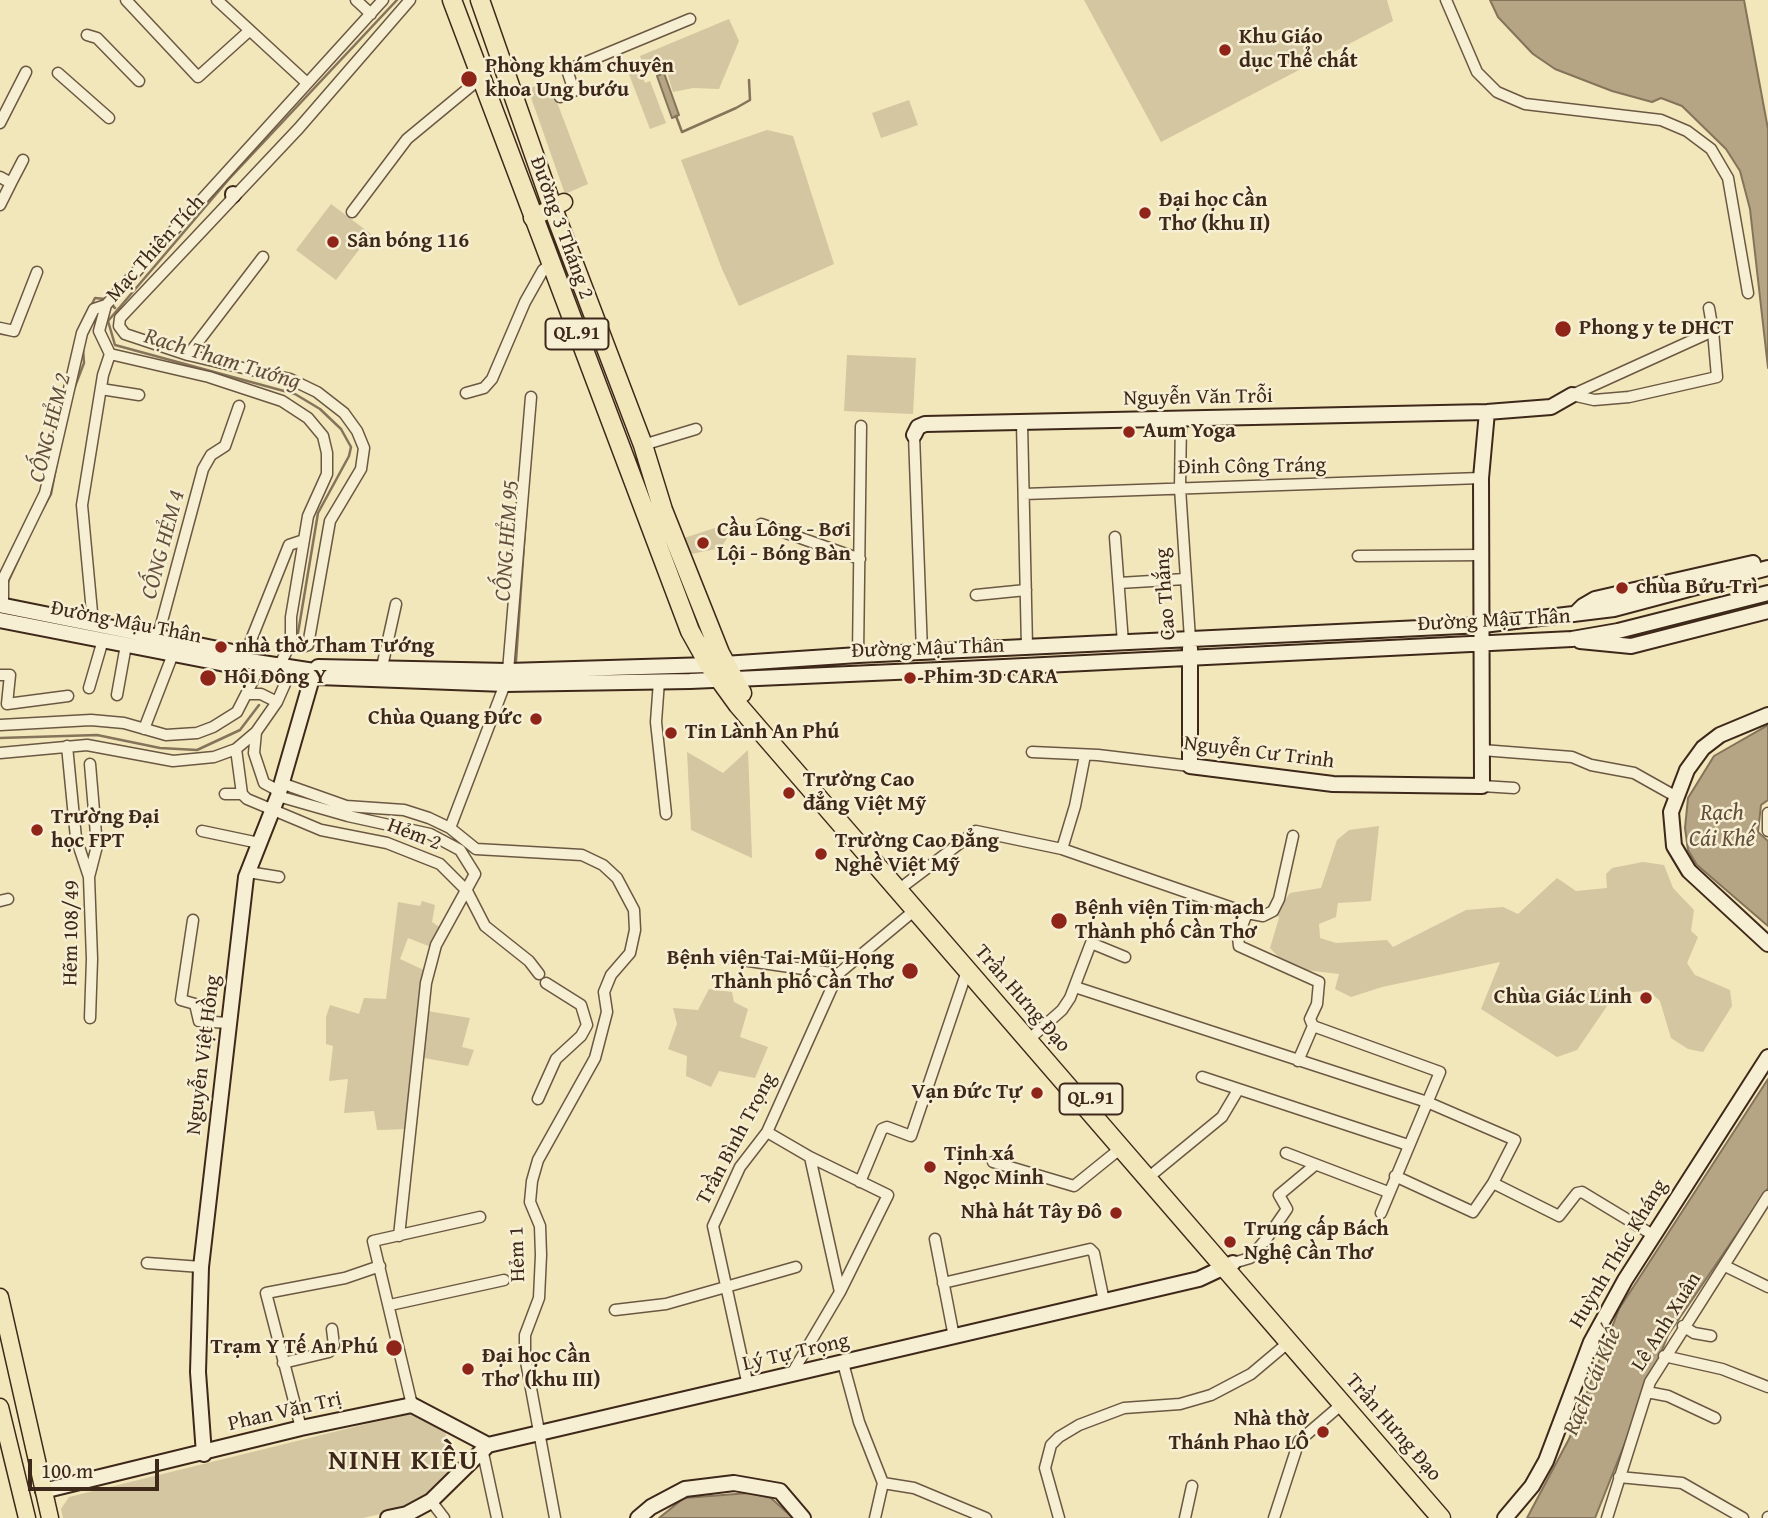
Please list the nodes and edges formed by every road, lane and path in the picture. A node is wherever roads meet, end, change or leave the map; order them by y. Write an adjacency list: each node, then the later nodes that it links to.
1 (126, 0): 11 (street)
2 (217, 0): 11 (street)
3 (356, 0): 9 (street)
4 (383, 0): 9 (street, Mạc Thiên Tích)
5 (410, 0): 25 (street, Mạc Thiên Tích)
6 (452, 0): 15 (highway, Đường 3 Tháng 2 / QL.91)
7 (480, 0): 26 (highway, Đường 3 Tháng 2 / QL.91)
8 (1446, 0): 33 (street)
9 (371, 14): 17 (street, Mạc Thiên Tích)
10 (690, 19): 18 (street)
11 (249, 31): 17 (street)
12 (87, 35): 16 (street)
13 (26, 72): 20 (street)
14 (58, 72): 19 (street)
15 (482, 77): 28 (street); 29 (highway, Đường 3 Tháng 2 / QL.91)
16 (139, 81)
17 (307, 83): 23 (street, Mạc Thiên Tích)
18 (560, 97)
19 (109, 118)
20 (0, 123)
21 (23, 160): 24 (street)
22 (0, 177): 24 (street)
23 (218, 180): 25 (street, Mạc Thiên Tích); 34 (street, Mạc Thiên Tích)
24 (12, 183): 27 (street)
25 (233, 194): 39 (street, Mạc Thiên Tích)
26 (558, 204): 29 (main road); 52 (highway, Đường 3 Tháng 2 / QL.91)
27 (0, 205)
28 (352, 212)
29 (532, 218): 31 (highway, Đường 3 Tháng 2 / QL.91)
30 (263, 257): 39 (street)
31 (550, 265): 41 (street); 95 (highway, Đường 3 Tháng 2 / QL.91)
32 (37, 272): 36 (street)
33 (1748, 293)
34 (108, 302): 38 (street, Mạc Thiên Tích); 70 (street)
35 (1709, 308): 37 (street, Nguyễn Văn Trỗi)
36 (0, 328)
37 (1713, 331): 43 (street, Nguyễn Văn Trỗi); 43 (street, Nguyễn Văn Trỗi)
38 (110, 354): 40 (street); 58 (street)
39 (188, 355): 83 (street, Mạc Thiên Tích)
40 (101, 389): 42 (street); 73 (street)
41 (466, 393)
42 (139, 395)
43 (1572, 395): 46 (street, Nguyễn Văn Trỗi)
44 (531, 397): 97 (street)
45 (239, 406): 75 (street)
46 (1487, 412): 47 (street, Nguyễn Văn Trỗi); 53 (street)
47 (1181, 419): 48 (street, Nguyễn Văn Trỗi); 54 (street, Cao Thắng)
48 (1022, 423): 51 (street, Nguyễn Văn Trỗi); 55 (street)
49 (862, 426): 61 (street)
50 (696, 429): 52 (street)
51 (914, 435): 86 (street)
52 (643, 445): 95 (highway, Đường 3 Tháng 2 / QL.91)
53 (1482, 478): 54 (street, Đinh Công Tráng); 59 (street)
54 (1180, 488): 55 (street, Đinh Công Tráng); 64 (street, Cao Thắng)
55 (1024, 494): 66 (street)
56 (761, 524): 61 (street)
57 (1115, 537): 65 (street)
58 (304, 540): 79 (street); 90 (street)
59 (1482, 555): 60 (street); 74 (street)
60 (1358, 556)
61 (860, 559): 88 (street)
62 (1768, 559): 72 (street)
63 (1768, 568): 72 (street, Đường Mậu Thân)
64 (1185, 579): 65 (street); 76 (street, Cao Thắng)
65 (1119, 583): 80 (street)
66 (1026, 590): 68 (street); 84 (street)
67 (1768, 593): 77 (street, Đường Mậu Thân)
68 (976, 595)
69 (396, 604): 92 (street)
70 (1, 610): 73 (street, Đường Mậu Thân); 78 (street, Đường Mậu Thân)
71 (1768, 611): 77 (street)
72 (1575, 614): 74 (street, Đường Mậu Thân)
73 (93, 623): 75 (street, Đường Mậu Thân)
74 (1483, 625): 76 (street, Đường Mậu Thân); 81 (street)
75 (158, 636): 90 (street, Đường Mậu Thân)
76 (1190, 639): 80 (street, Đường Mậu Thân); 89 (street, Cao Thắng)
77 (1572, 639): 81 (street, Đường Mậu Thân)
78 (103, 640): 82 (street, Đường Mậu Thân); 99 (street)
79 (290, 643): 83 (street); 93 (street)
80 (1122, 643): 84 (street, Đường Mậu Thân)
81 (1483, 644): 89 (street, Đường Mậu Thân); 110 (street)
82 (126, 645): 87 (street, Đường Mậu Thân); 101 (street)
83 (308, 645): 93 (street, Mạc Thiên Tích)
84 (1027, 647): 85 (street, Đường Mậu Thân)
85 (964, 650): 86 (street, Đường Mậu Thân); 94 (street)
86 (922, 652): 88 (street, Đường Mậu Thân)
87 (173, 654): 90 (street, Đường Mậu Thân); 106 (street)
88 (858, 655): 95 (street, Đường Mậu Thân)
89 (1191, 657): 94 (street, Đường Mậu Thân); 115 (street, Cao Thắng)
90 (243, 660): 91 (street, Đường Mậu Thân)
91 (262, 663): 93 (street, Đường Mậu Thân); 100 (street)
92 (382, 667): 93 (street, Đường Mậu Thân); 97 (street, Đường Mậu Thân)
93 (301, 668): 97 (street, Đường Mậu Thân); 103 (street); 118 (street, Nguyễn Việt Hồng)
94 (963, 669): 95 (street, Đường Mậu Thân)
95 (722, 671): 97 (street, Đường Mậu Thân); 98 (street, Đường Mậu Thân); 134 (highway, Trần Hưng Đạo / QL.91); 136 (highway, Trần Hưng Đạo / QL.91)
96 (0, 675): 102 (street)
97 (507, 677): 98 (street, Đường Mậu Thân); 125 (street)
98 (659, 681): 124 (street)
99 (89, 688)
100 (248, 694): 103 (street); 106 (street)
101 (117, 695)
102 (68, 696)
103 (277, 702): 107 (street)
104 (1768, 715): 121 (street)
105 (0, 725): 106 (street)
106 (144, 729)
107 (256, 732): 109 (street); 118 (street)
108 (67, 747): 109 (street); 112 (street); 132 (street)
109 (236, 749): 120 (street)
110 (1482, 750): 116 (street); 121 (street)
111 (1032, 752): 113 (street, Nguyễn Cư Trinh)
112 (0, 753)
113 (1085, 755): 115 (street, Nguyễn Cư Trinh); 130 (street)
114 (90, 764): 132 (street, Hẽm 108/49)
115 (1190, 766): 116 (street, Nguyễn Cư Trinh)
116 (1482, 786): 117 (street, Nguyễn Cư Trinh)
117 (1514, 788)
118 (279, 790): 122 (street, Nguyễn Việt Hồng); 125 (street, Hẻm 1); 135 (street)
119 (225, 794): 120 (street)
120 (242, 794): 122 (street)
121 (1675, 796): 139 (street)
122 (272, 811): 129 (street, Nguyễn Việt Hồng); 135 (street, Hẻm 2)
123 (1768, 813): 127 (street)
124 (666, 814)
125 (450, 828): 206 (street, Hẻm 1)
126 (202, 831): 129 (street)
127 (1768, 831)
128 (1293, 836): 137 (street)
129 (259, 843): 131 (street, Nguyễn Việt Hồng)
130 (1062, 849): 134 (street); 137 (street)
131 (248, 872): 133 (street); 146 (street, Nguyễn Việt Hồng)
132 (89, 877): 145 (street, Hẽm 108/49)
133 (279, 877)
134 (906, 884): 148 (highway, Trần Hưng Đạo / QL.91)
135 (467, 891): 153 (street, Hẻm 2); 171 (street)
136 (915, 910): 142 (highway, Trần Hưng Đạo / QL.91); 143 (street, Trần Bình Trọng)
137 (1247, 913): 147 (street)
138 (193, 920): 146 (street)
139 (1768, 944)
140 (728, 957): 143 (street)
141 (1125, 957): 144 (street)
142 (967, 971): 157 (highway, Trần Hưng Đạo / QL.91); 164 (street)
143 (838, 974): 155 (street, Trần Bình Trọng)
144 (1075, 987): 148 (street); 150 (street)
145 (90, 1018)
146 (228, 1023): 175 (street, Nguyễn Việt Hồng)
147 (1312, 1026): 150 (street); 154 (street)
148 (1035, 1034): 162 (highway, Trần Hưng Đạo / QL.91)
149 (1768, 1057): 170 (street, Huỳnh Thúc Kháng)
150 (1298, 1061): 154 (street)
151 (1202, 1077): 152 (street)
152 (1238, 1090): 156 (street); 162 (street)
153 (538, 1100)
154 (1427, 1102): 156 (street); 165 (street)
155 (767, 1132): 159 (street); 181 (street, Trần Bình Trọng)
156 (1408, 1145): 163 (street)
157 (1121, 1148): 160 (street); 174 (highway, Trần Hưng Đạo / QL.91)
158 (1286, 1153): 161 (street)
159 (810, 1157): 164 (street); 183 (street)
160 (993, 1161)
161 (1315, 1165): 166 (street); 174 (street)
162 (1155, 1172): 174 (highway, Trần Hưng Đạo / QL.91)
163 (1395, 1176): 165 (street); 166 (street)
164 (860, 1182): 183 (street)
165 (1493, 1183): 170 (street)
166 (1388, 1192): 168 (street)
167 (1768, 1196): 177 (street, Lê Anh Xuân)
168 (1381, 1213)
169 (480, 1217): 171 (street)
170 (1653, 1235): 230 (street, Huỳnh Thúc Kháng)
171 (399, 1236): 176 (street)
172 (935, 1238): 180 (street)
173 (147, 1263): 175 (street)
174 (1228, 1265): 185 (street, Lý Tự Trọng); 192 (highway, Trần Hưng Đạo / QL.91); 201 (highway, Trần Hưng Đạo / QL.91)
175 (201, 1266): 208 (street, Nguyễn Việt Hồng)
176 (380, 1266): 186 (street); 195 (street)
177 (1725, 1266): 182 (street); 188 (street, Lê Anh Xuân)
178 (796, 1267): 181 (street)
179 (504, 1280): 186 (street)
180 (943, 1283): 185 (street); 191 (street)
181 (726, 1287): 187 (street); 198 (street, Trần Bình Trọng)
182 (1768, 1287)
183 (840, 1292): 197 (street)
184 (0, 1297): 194 (main road)
185 (1104, 1301): 191 (street, Lý Tự Trọng)
186 (390, 1305): 202 (street)
187 (615, 1311)
188 (1683, 1325): 190 (street); 193 (street, Lê Anh Xuân)
189 (332, 1329): 195 (street)
190 (1711, 1336)
191 (954, 1337): 196 (street, Lý Tự Trọng)
192 (1289, 1342): 201 (highway, Trần Hưng Đạo / QL.91); 225 (street)
193 (1664, 1356): 199 (street); 200 (street, Lê Anh Xuân)
194 (7, 1362): 212 (main road)
195 (283, 1363): 205 (street)
196 (843, 1363): 197 (street, Lý Tự Trọng); 210 (street)
197 (791, 1376): 198 (street, Lý Tự Trọng)
198 (748, 1386): 206 (street, Lý Tự Trọng)
199 (1768, 1387)
200 (1647, 1392): 204 (street); 209 (street, Lê Anh Xuân)
201 (1346, 1401): 227 (street); 228 (highway, Trần Hưng Đạo / QL.91); 229 (highway, Trần Hưng Đạo / QL.91)
202 (412, 1405): 205 (street, Phan Văn Trị); 207 (street)
203 (0, 1407): 213 (main road)
204 (1715, 1418)
205 (301, 1428): 208 (street, Phan Văn Trị)
206 (542, 1435): 207 (street, Lý Tự Trọng); 220 (street, Hẻm 1)
207 (486, 1449): 214 (street); 219 (street)
208 (204, 1454): 212 (street, Phan Văn Trị)
209 (1619, 1477): 231 (street, Lê Anh Xuân); 232 (street)
210 (883, 1483): 223 (street); 224 (street)
211 (1192, 1486): 226 (street)
212 (43, 1491): 213 (main road); 216 (main road)
213 (22, 1495): 215 (main road)
214 (431, 1501): 217 (street); 218 (street)
215 (27, 1518)
216 (50, 1518)
217 (388, 1518)
218 (444, 1518)
219 (498, 1518)
220 (555, 1518)
221 (638, 1518): 222 (street)
222 (803, 1518)
223 (875, 1518)
224 (986, 1518)
225 (1059, 1518)
226 (1185, 1518)
227 (1274, 1518)
228 (1441, 1518)
229 (1453, 1518)
230 (1505, 1518)
231 (1607, 1518)
232 (1743, 1518)

